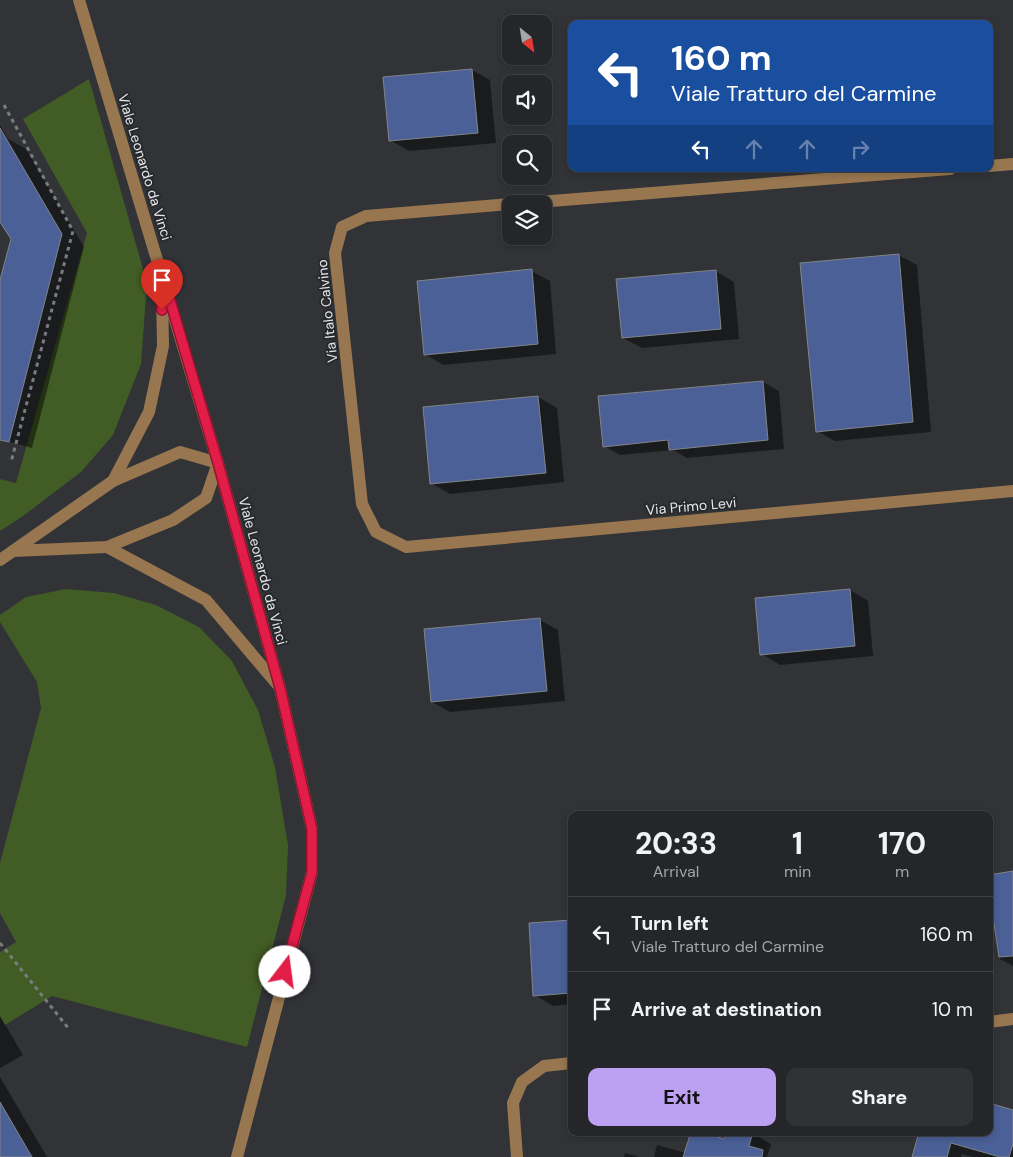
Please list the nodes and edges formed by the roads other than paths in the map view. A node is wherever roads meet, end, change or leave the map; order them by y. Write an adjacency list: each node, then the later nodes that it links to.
1 (79, 0): 7 (street, Viale Leonardo da Vinci)
2 (1013, 164): 3 (street)
3 (993, 166)
4 (913, 172): 5 (street, Via Italo Calvino)
5 (552, 201)
6 (502, 205): 11 (street, Via Italo Calvino)
7 (162, 273): 8 (street, Viale Leonardo da Vinci); 9 (street)
8 (218, 463): 9 (street); 12 (street); 15 (street, Viale Leonardo da Vinci)
9 (113, 481): 13 (street)
10 (1013, 491): 11 (street, Via Primo Levi)
11 (376, 532)
12 (106, 547): 13 (street); 15 (street)
13 (13, 551): 14 (street)
14 (0, 560)
15 (280, 688): 19 (street, Viale Leonardo da Vinci)
16 (1013, 1020): 17 (street)
17 (993, 1022)
18 (568, 1063): 20 (street)
19 (237, 1157)
20 (517, 1157)

